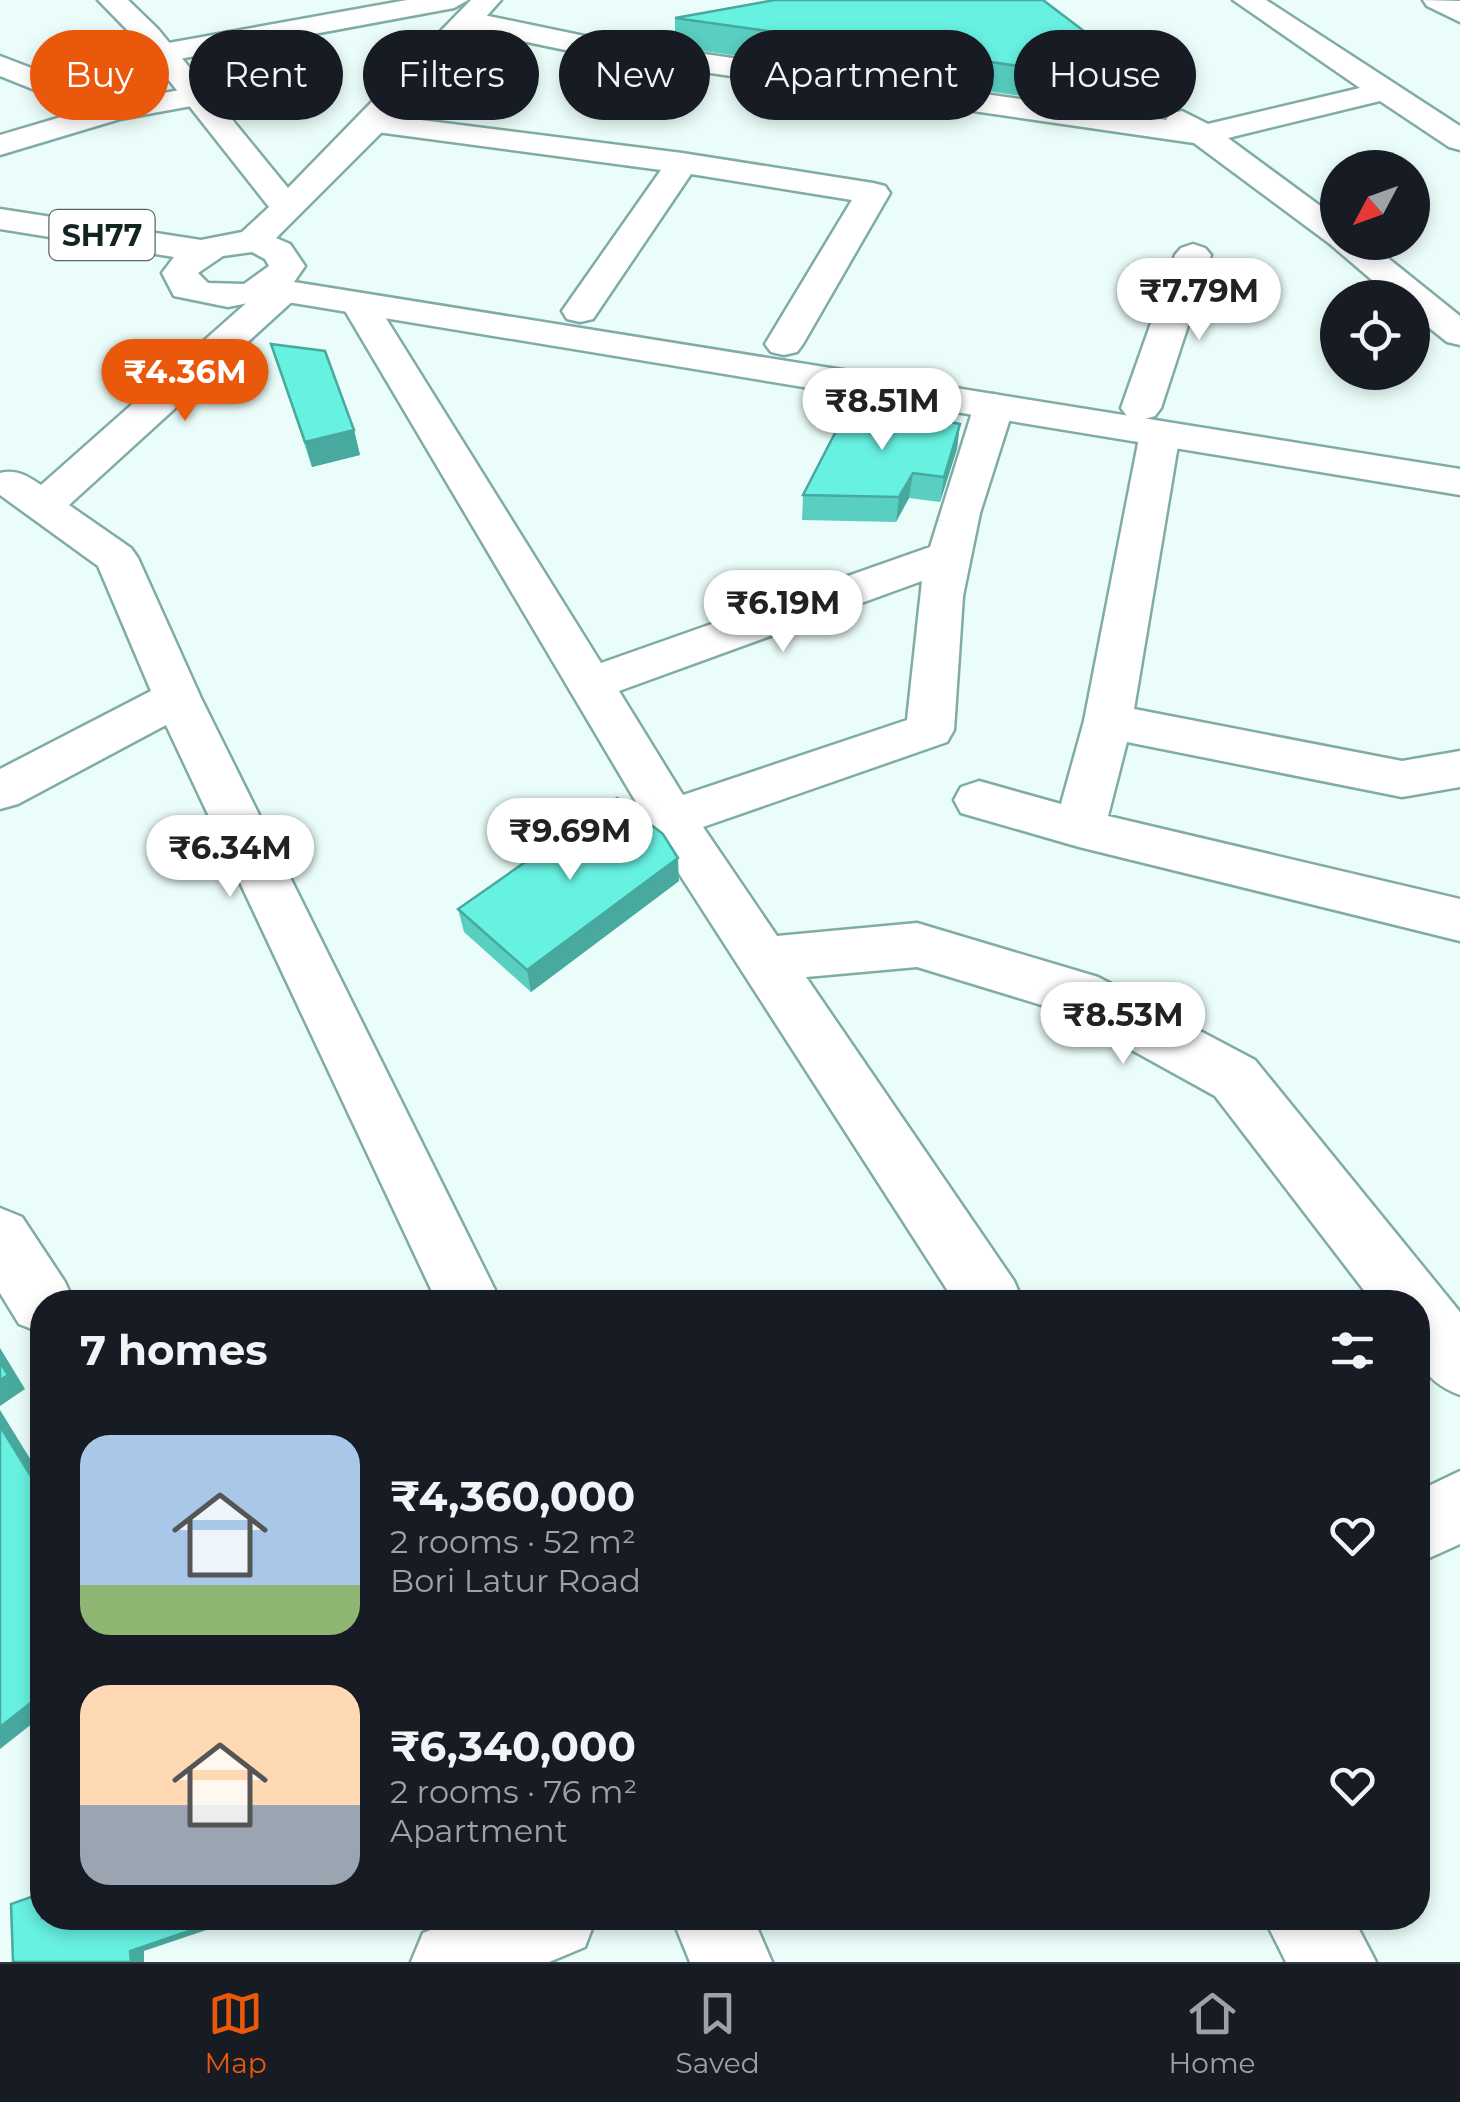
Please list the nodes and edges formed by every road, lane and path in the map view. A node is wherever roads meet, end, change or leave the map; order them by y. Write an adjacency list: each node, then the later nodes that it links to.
1 (112, 0): 6 (street)
2 (1247, 0): 15 (street)
3 (1437, 0): 4 (street)
4 (1460, 14)
5 (466, 15): 7 (street); 8 (street); 9 (street); 19 (street)
6 (141, 30)
7 (435, 30)
8 (559, 38)
9 (169, 52)
10 (169, 61): 14 (street)
11 (710, 64): 20 (street)
12 (0, 65): 13 (street)
13 (30, 77)
14 (189, 86)
15 (1385, 91): 20 (street); 21 (street)
16 (85, 120): 22 (street)
17 (216, 120): 24 (street)
18 (1183, 120): 20 (street)
19 (373, 123): 23 (street); 24 (street)
20 (1203, 135): 26 (street)
21 (1460, 140)
22 (0, 145)
23 (682, 163): 34 (street); 36 (street)
24 (288, 209): 27 (street)
25 (0, 219): 31 (street, SH77)
26 (1320, 223)
27 (252, 242): 31 (street, SH77); 32 (street, SH77)
28 (0, 244): 31 (street, SH77)
29 (1194, 256): 38 (street)
30 (1368, 260): 35 (street)
31 (192, 262): 32 (street, SH77)
32 (278, 282): 33 (street, SH77); 34 (street, SH77); 41 (street)
33 (359, 304): 37 (street, SH77); 43 (street)
34 (580, 310): 36 (street, SH77)
35 (1460, 334)
36 (784, 344): 38 (street, SH77)
37 (994, 406): 38 (street, SH77); 42 (street)
38 (1151, 421): 39 (street, SH77); 40 (street, SH77); 45 (street)
39 (1460, 460)
40 (1460, 482)
41 (13, 488): 44 (street)
42 (950, 555): 43 (street); 49 (street)
43 (590, 684): 49 (street)
44 (178, 698): 47 (street); 55 (street)
45 (1108, 721): 46 (street); 50 (street)
46 (1460, 769)
47 (0, 791)
48 (979, 800): 50 (street)
49 (672, 818): 52 (street)
50 (1079, 828): 51 (street)
51 (1460, 920)
52 (764, 958): 56 (street); 57 (street)
53 (0, 1237): 54 (street)
54 (33, 1290)
55 (463, 1290)
56 (984, 1290)
57 (1403, 1290)
58 (1430, 1324): 59 (street)
59 (1460, 1363)
60 (1460, 1506): 61 (street)
61 (1430, 1522)
62 (528, 1930): 65 (street)
63 (717, 1930): 66 (street)
64 (1312, 1930): 67 (street)
65 (452, 1962)
66 (731, 1962)
67 (1335, 1962)

